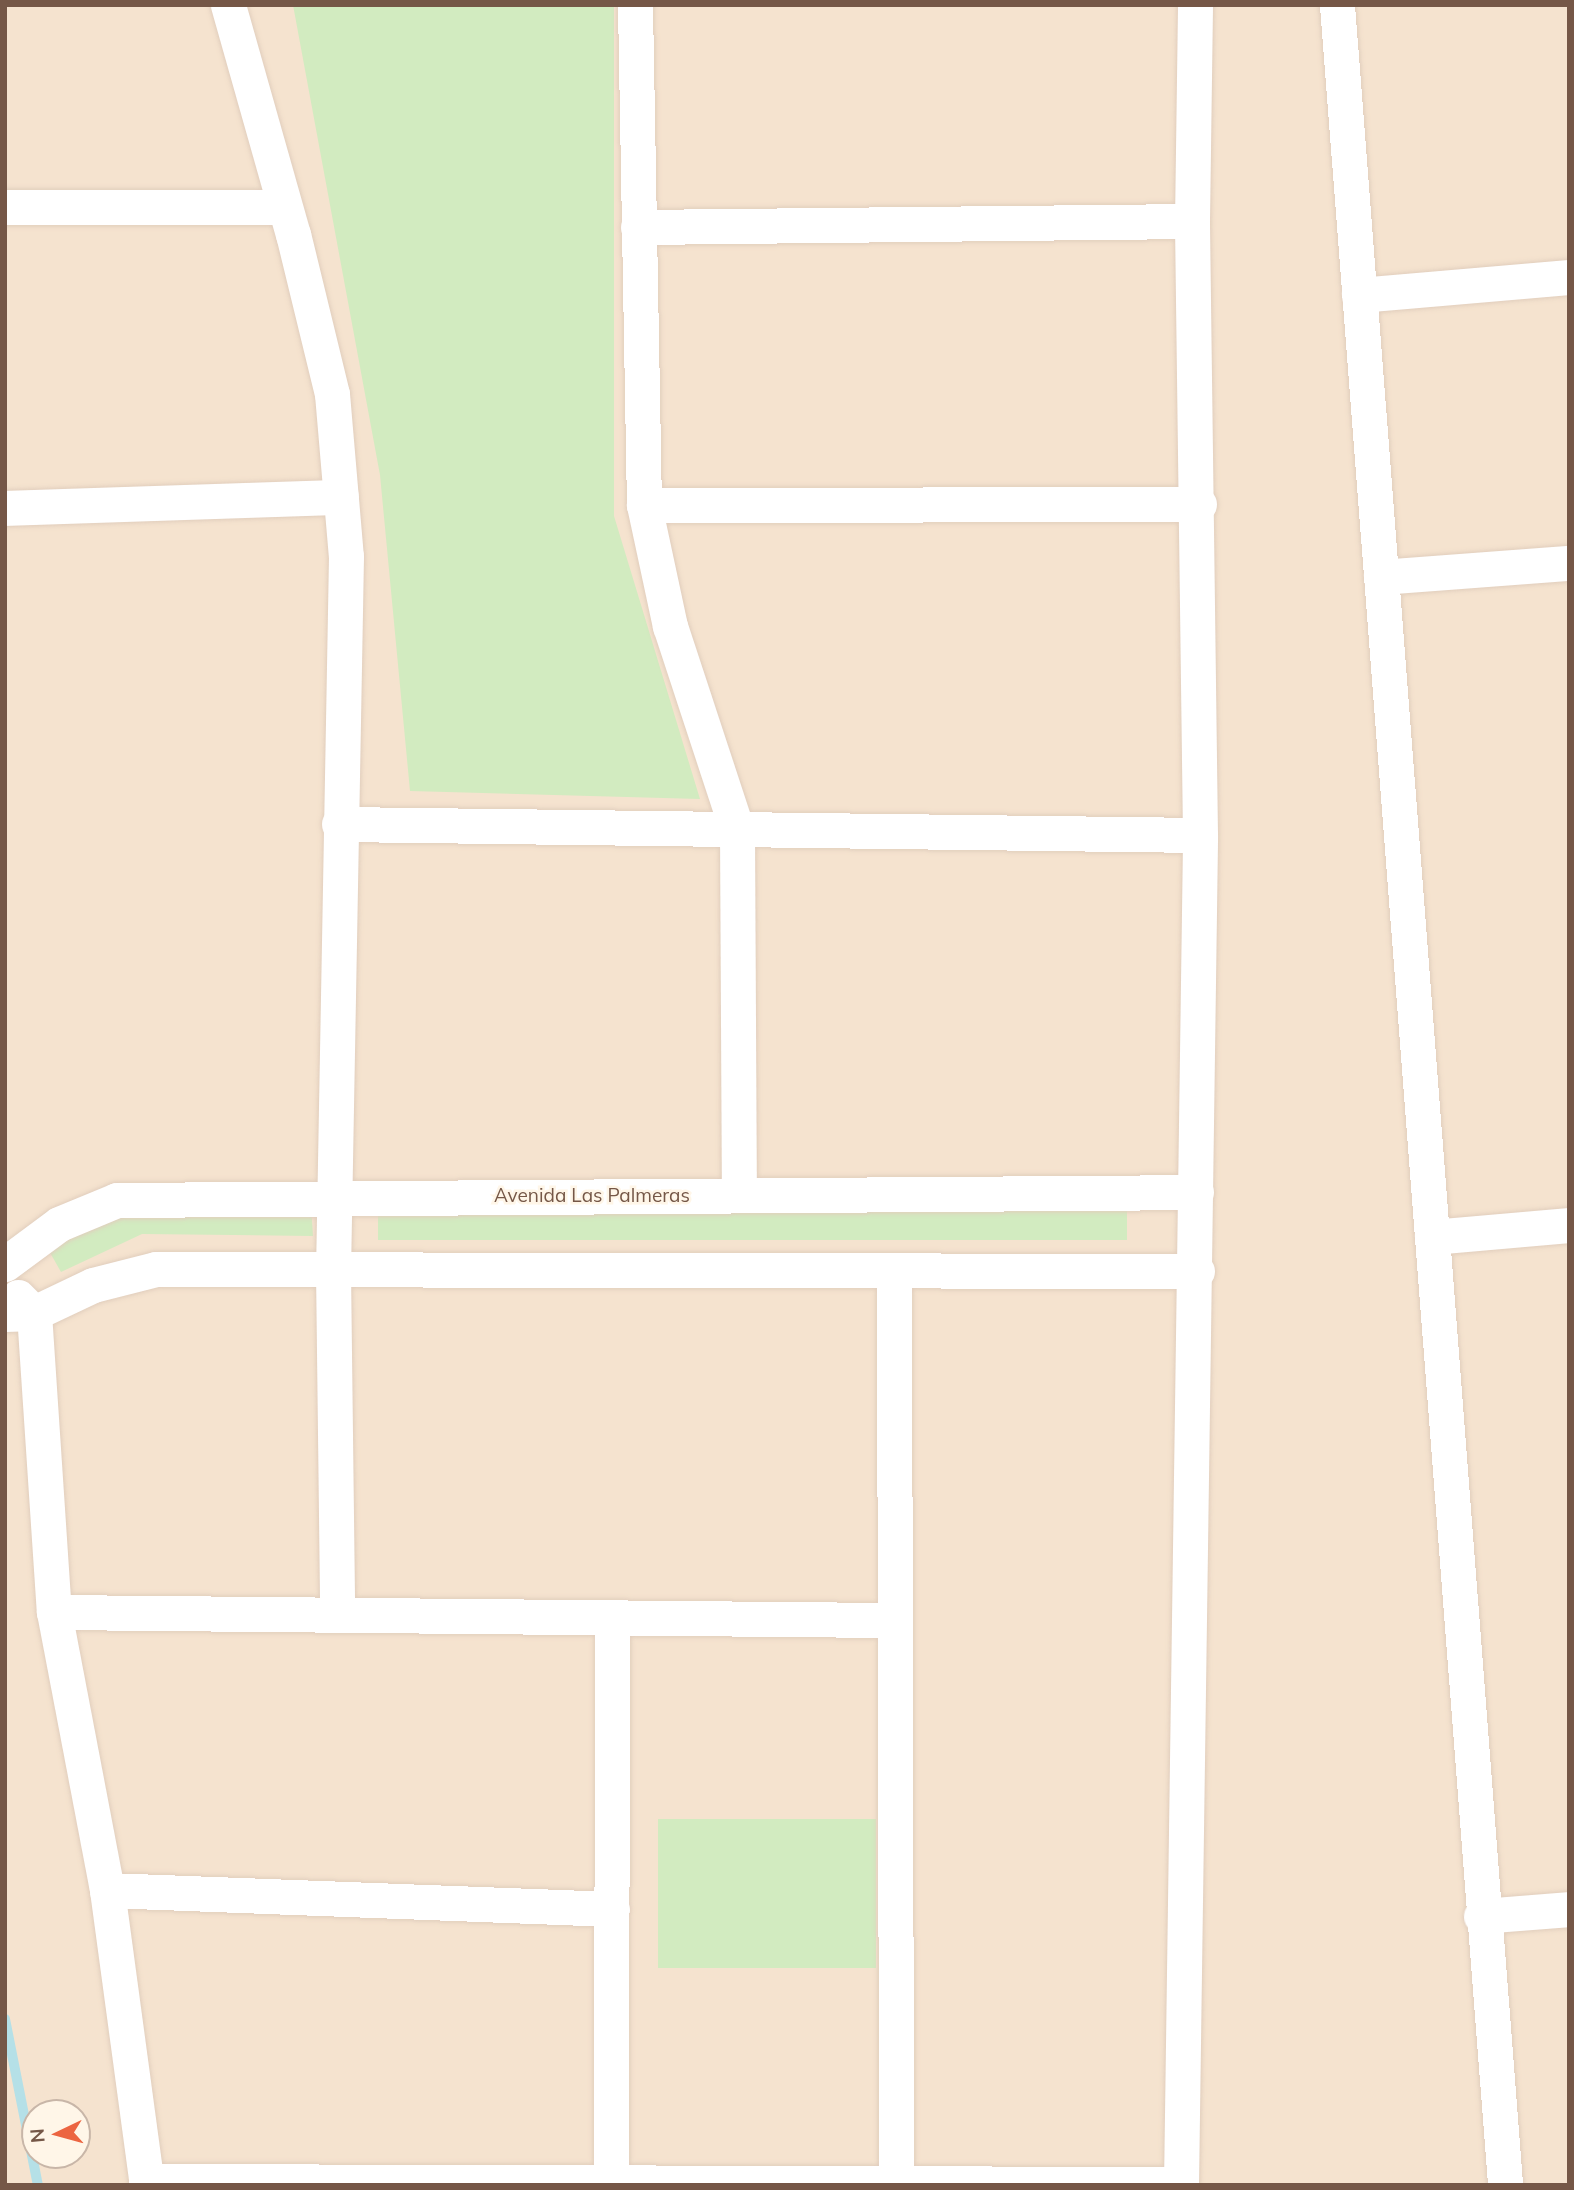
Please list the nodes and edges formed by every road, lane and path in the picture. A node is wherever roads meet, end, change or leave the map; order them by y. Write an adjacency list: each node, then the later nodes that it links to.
1 (228, 5): 6 (street)
2 (635, 5): 8 (street)
3 (1195, 5): 7 (street)
4 (1336, 5): 10 (street)
5 (5, 207): 6 (street)
6 (285, 207): 11 (street)
7 (1192, 220): 8 (street); 12 (street)
8 (638, 227): 13 (street)
9 (1569, 277): 10 (street)
10 (1359, 295): 16 (street)
11 (341, 497): 14 (street); 17 (street)
12 (1199, 504): 13 (street); 19 (street)
13 (643, 505): 18 (street)
14 (5, 508)
15 (1569, 563): 16 (street)
16 (1381, 578): 24 (street)
17 (339, 824): 18 (street); 22 (street)
18 (737, 830): 19 (street); 21 (street)
19 (1200, 835): 20 (street)
20 (1196, 1192): 21 (street, Avenida Las Palmeras); 28 (street)
21 (739, 1195): 22 (street, Avenida Las Palmeras)
22 (337, 1197): 25 (street, Avenida Las Palmeras); 26 (street)
23 (1569, 1225): 24 (street)
24 (1432, 1237): 38 (street)
25 (5, 1264)
26 (333, 1270): 27 (street); 30 (street); 32 (street)
27 (894, 1270): 28 (street); 34 (street)
28 (1197, 1271): 42 (street)
29 (5, 1284): 30 (street)
30 (20, 1313): 31 (street)
31 (54, 1612): 32 (street); 35 (street)
32 (337, 1614): 33 (street)
33 (612, 1617): 34 (street); 36 (street)
34 (895, 1620): 41 (street)
35 (107, 1890): 36 (street); 40 (street)
36 (611, 1909): 39 (street)
37 (1569, 1909): 38 (street)
38 (1481, 1916): 43 (street)
39 (611, 2182): 40 (street); 41 (street)
40 (147, 2183)
41 (896, 2184): 42 (street)
42 (1181, 2184)
43 (1505, 2185)

